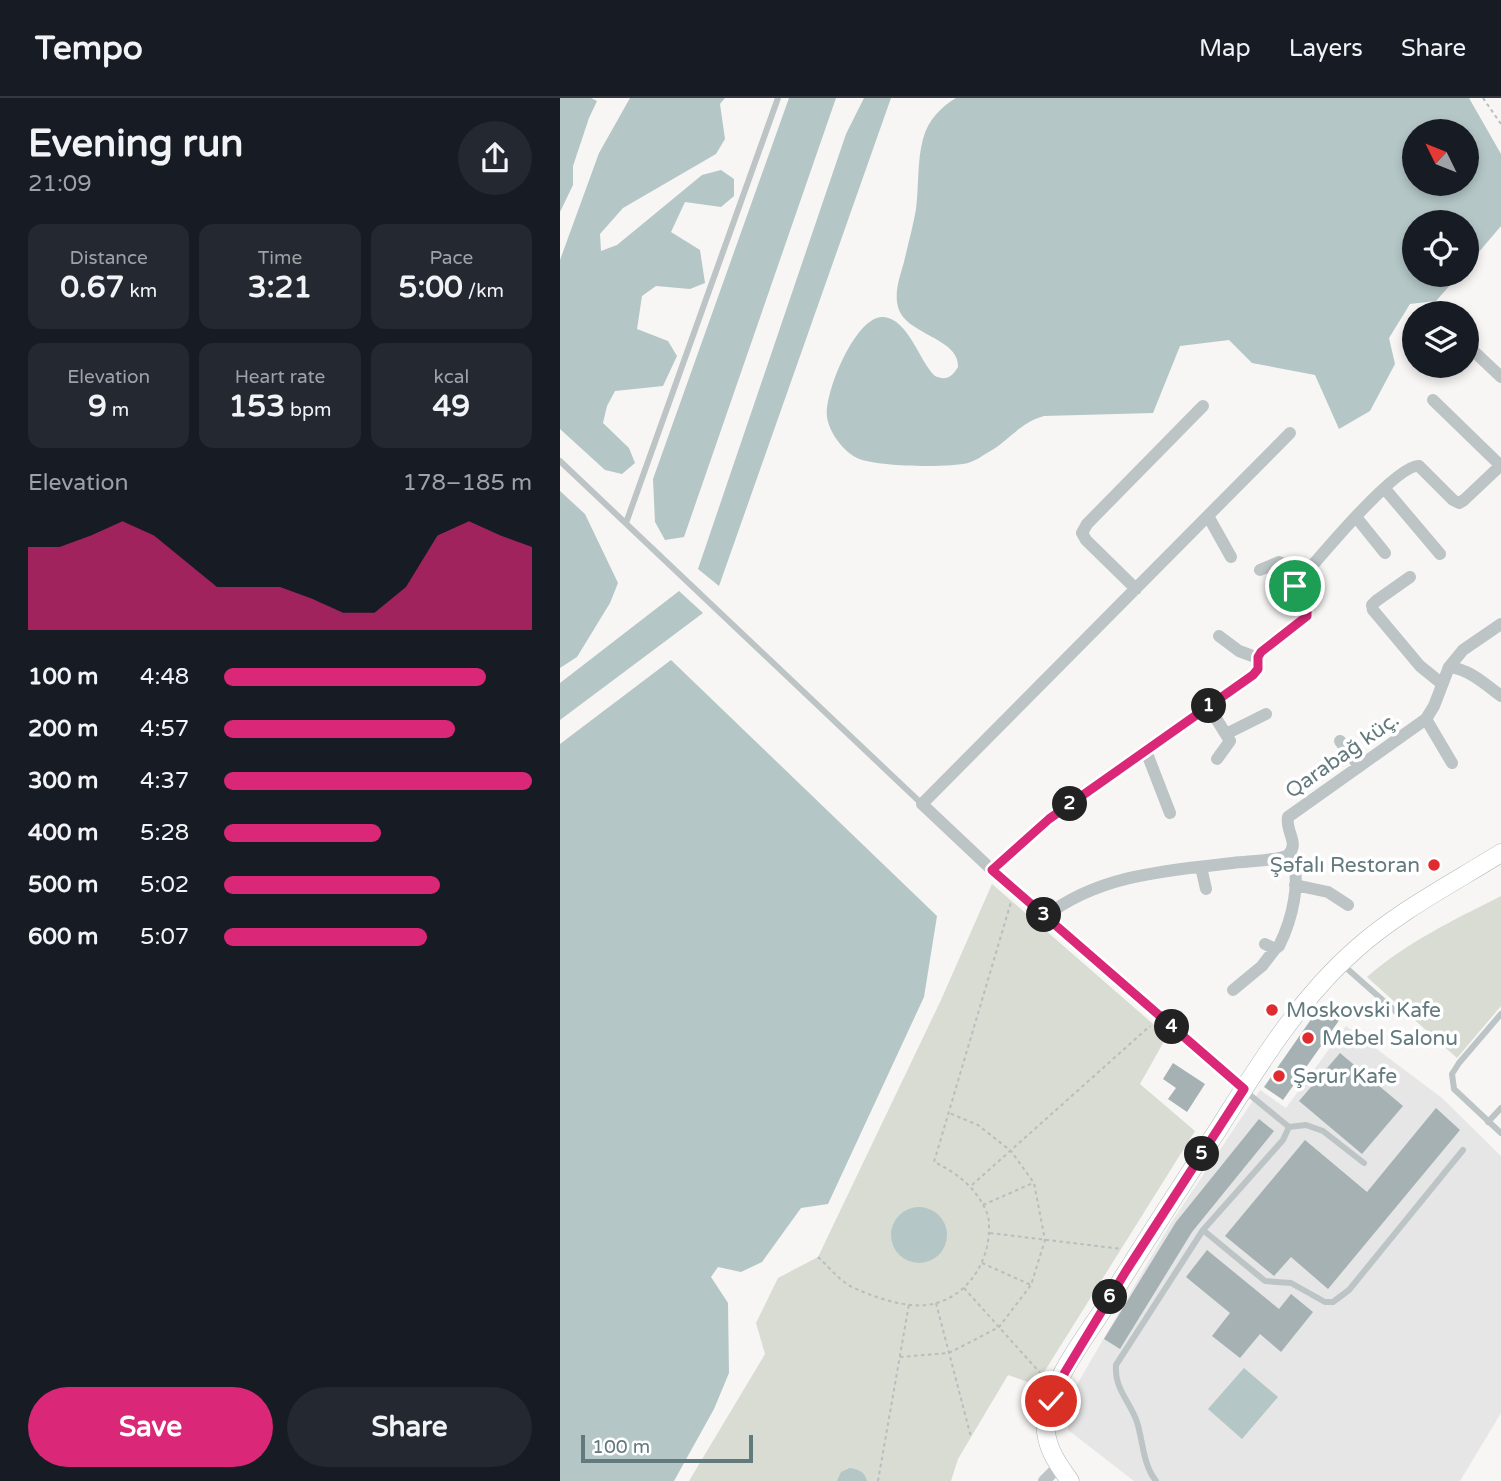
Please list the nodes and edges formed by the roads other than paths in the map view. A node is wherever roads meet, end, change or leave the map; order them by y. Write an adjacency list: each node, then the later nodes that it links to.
1 (778, 98): 12 (lane)
2 (1479, 356): 3 (street)
3 (1501, 377)
4 (1433, 400): 8 (street)
5 (1203, 406): 19 (street)
6 (1290, 433): 10 (street)
7 (560, 461): 12 (lane)
8 (1501, 465): 9 (street)
9 (1385, 489): 11 (street); 14 (street)
10 (1208, 516): 15 (street); 19 (street)
11 (1356, 517): 13 (street); 18 (street)
12 (626, 523): 35 (lane)
13 (1385, 553)
14 (1440, 554)
15 (1231, 557)
16 (1260, 570): 18 (street)
17 (1410, 578): 24 (street)
18 (1295, 586): 22 (street)
19 (1136, 589): 35 (street)
20 (1501, 624): 23 (street)
21 (1219, 636): 22 (street)
22 (1258, 657): 26 (street)
23 (1448, 667): 24 (street, Qarabağ küç.); 25 (street)
24 (1441, 682): 28 (street, Qarabağ küç.)
25 (1501, 696)
26 (1209, 706): 29 (street); 31 (street)
27 (1266, 714): 29 (street)
28 (1426, 719): 33 (street); 34 (street, Qarabağ küç.)
29 (1226, 734): 32 (street)
30 (1340, 741): 34 (street)
31 (1146, 751): 36 (street); 40 (street)
32 (1217, 760)
33 (1452, 763)
34 (1360, 766): 37 (street, Qarabağ küç.)
35 (922, 804): 40 (street)
36 (1170, 813)
37 (1291, 853): 39 (street); 41 (street)
38 (1501, 853): 45 (street)
39 (1201, 867): 42 (street); 44 (street)
40 (992, 870): 44 (street)
41 (1295, 885): 43 (street); 46 (street)
42 (1206, 889)
43 (1348, 905)
44 (1045, 916): 49 (street)
45 (1342, 963): 47 (lane); 49 (street)
46 (1233, 990)
47 (1396, 1012)
48 (1501, 1014): 51 (lane)
49 (1244, 1089): 52 (lane); 57 (street)
50 (1501, 1108): 51 (lane)
51 (1488, 1122): 53 (lane)
52 (1289, 1127): 55 (lane); 56 (lane)
53 (1501, 1133)
54 (1463, 1150): 56 (lane)
55 (1364, 1163)
56 (1203, 1230): 60 (lane)
57 (1059, 1466): 58 (street); 59 (street)
58 (1044, 1481)
59 (1070, 1481)
60 (1156, 1481)

